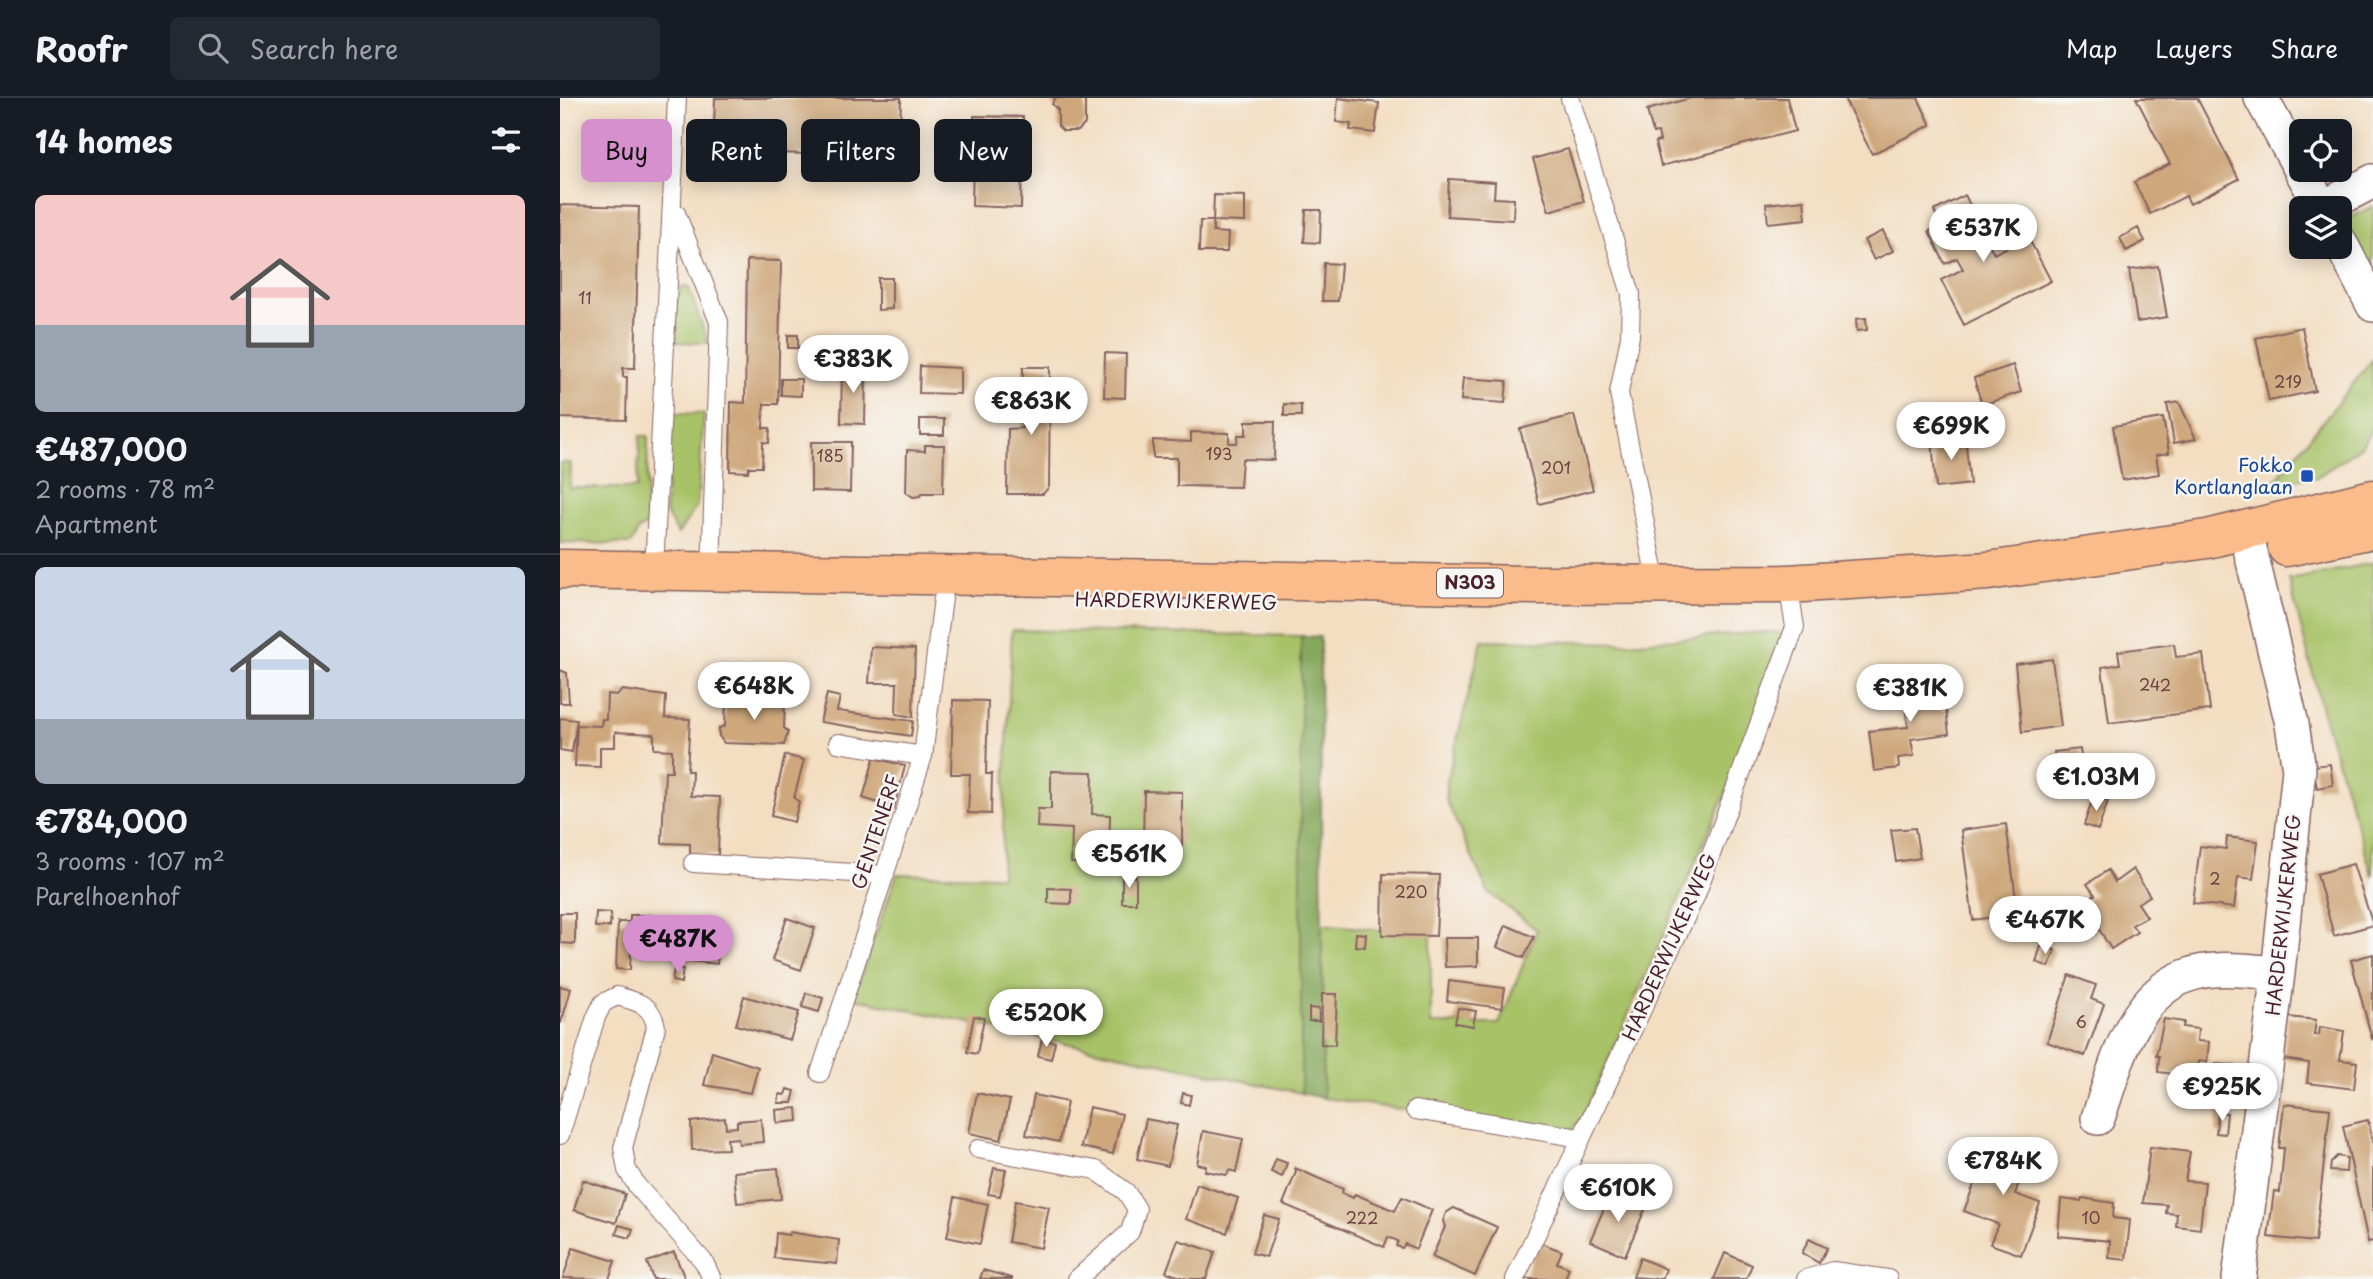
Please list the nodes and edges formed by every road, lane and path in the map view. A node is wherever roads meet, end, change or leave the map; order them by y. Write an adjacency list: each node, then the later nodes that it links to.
1 (677, 98): 7 (lane)
2 (1570, 98): 16 (lane)
3 (2261, 98): 5 (street)
4 (2373, 181): 6 (street)
5 (2315, 196)
6 (2345, 196)
7 (673, 206): 14 (lane); 15 (lane)
8 (2349, 259): 9 (street)
9 (2373, 305)
10 (2373, 499): 12 (main road, HARDERWIJKERWEG / N303)
11 (2373, 529): 12 (main road, HARDERWIJKERWEG / N303)
12 (2249, 543): 18 (main road, HARDERWIJKERWEG / N303); 24 (street, HARDERWIJKERWEG)
13 (560, 569): 14 (main road, HARDERWIJKERWEG / N303)
14 (654, 570): 15 (main road, HARDERWIJKERWEG / N303)
15 (710, 571): 16 (main road, HARDERWIJKERWEG / N303)
16 (1657, 584): 18 (main road, HARDERWIJKERWEG / N303)
17 (560, 589): 19 (main road, HARDERWIJKERWEG / N303)
18 (1790, 595): 19 (main road, HARDERWIJKERWEG / N303); 29 (lane, HARDERWIJKERWEG)
19 (943, 598): 21 (lane, GENTENERF)
20 (838, 743): 21 (lane)
21 (923, 756): 23 (lane, GENTENERF)
22 (693, 863): 23 (lane)
23 (885, 875): 25 (lane, GENTENERF)
24 (2278, 973): 27 (street); 36 (street, HARDERWIJKERWEG)
25 (820, 1073)
26 (1415, 1110): 29 (lane)
27 (2098, 1118)
28 (560, 1135): 31 (lane)
29 (1580, 1138): 33 (lane, HARDERWIJKERWEG)
30 (978, 1149): 32 (lane)
31 (712, 1279)
32 (1077, 1279)
33 (1515, 1279)
34 (1806, 1279): 35 (lane)
35 (1888, 1279)
36 (2239, 1279)

